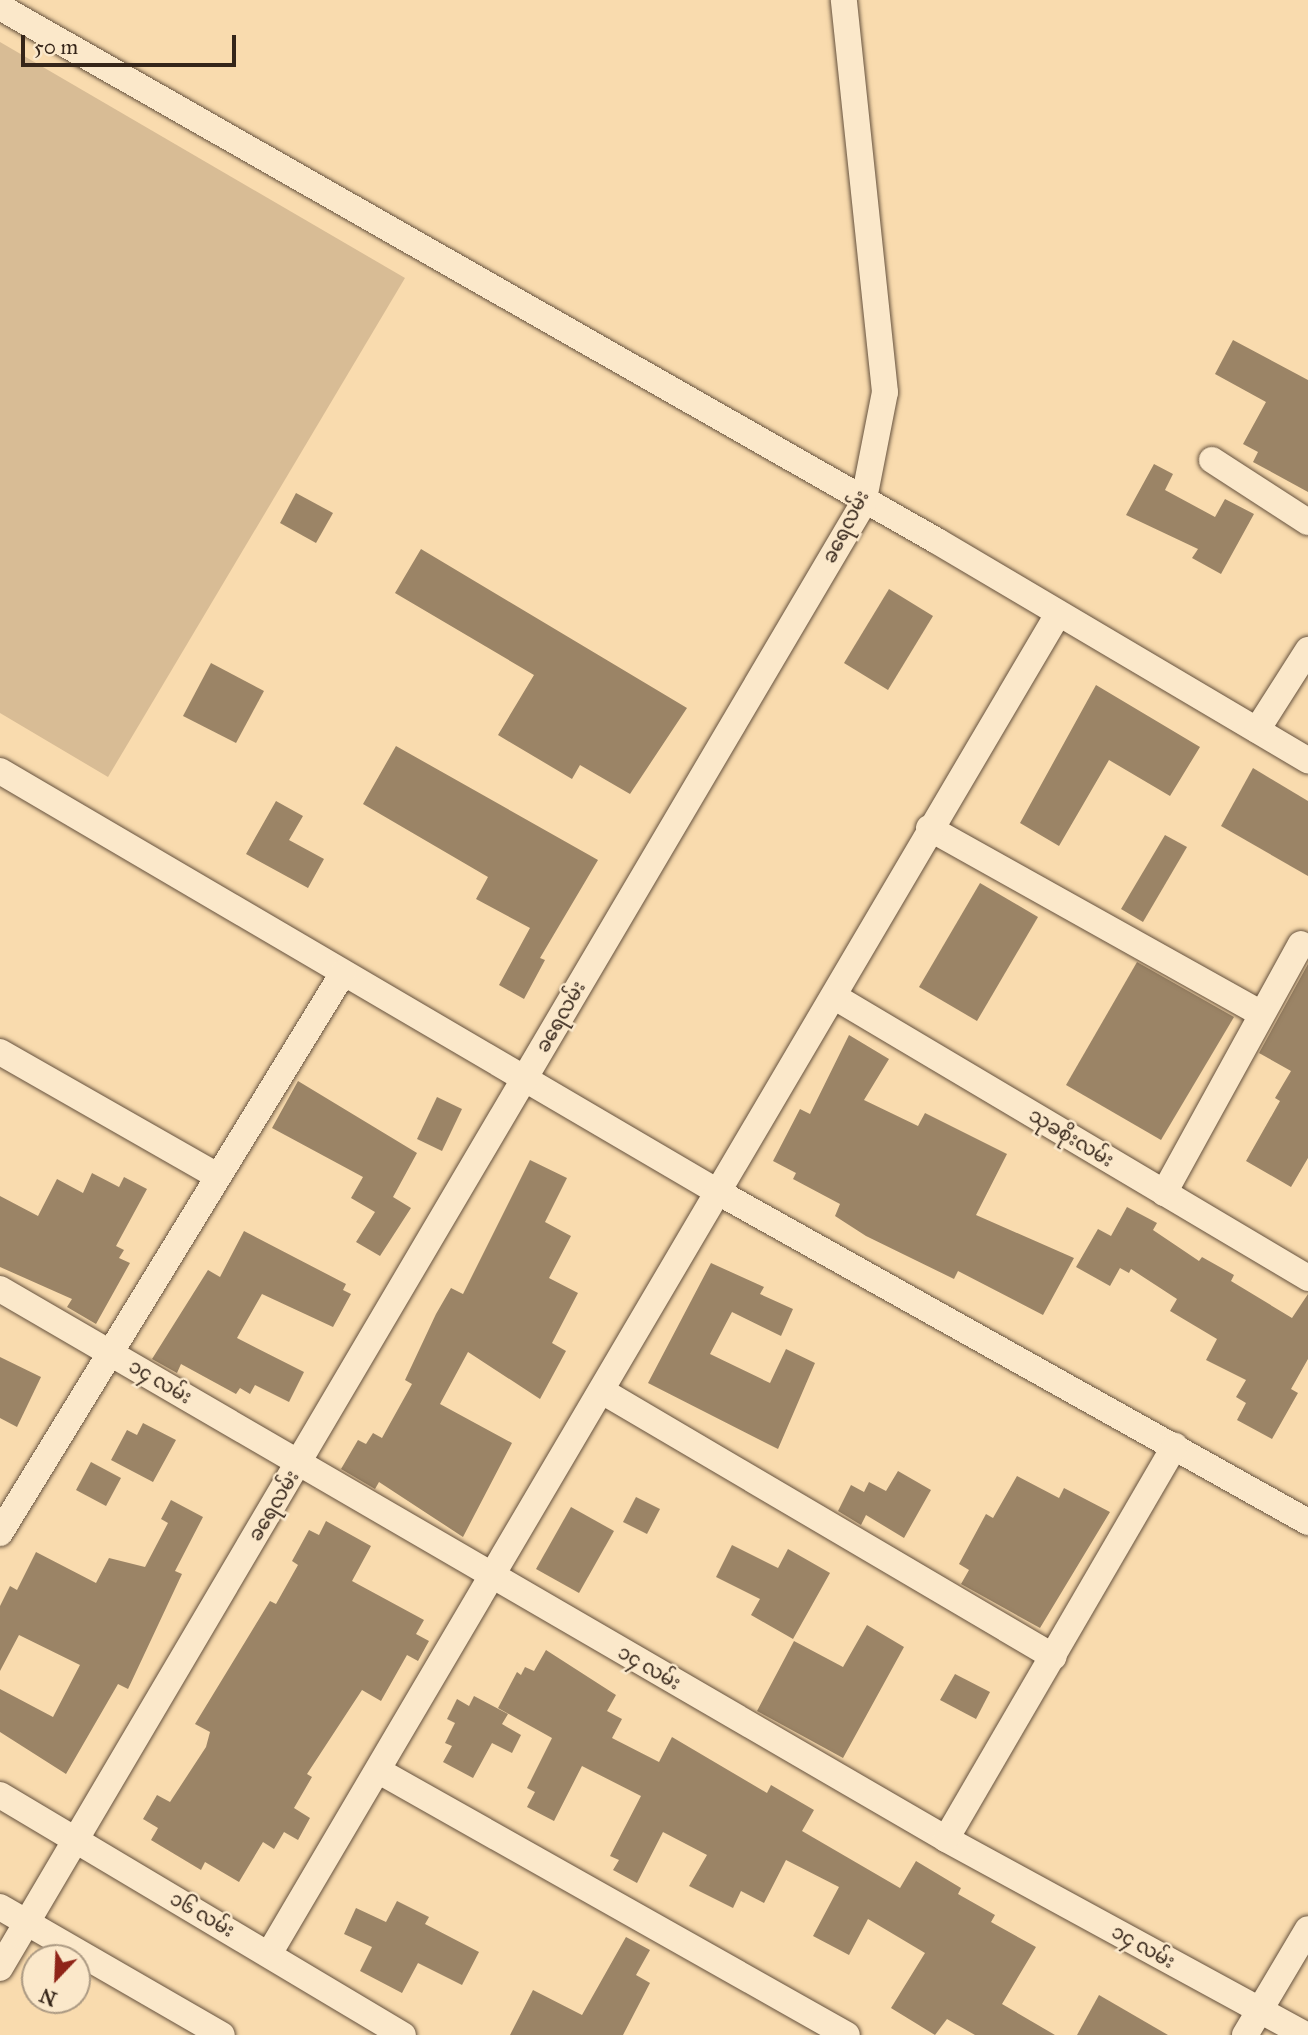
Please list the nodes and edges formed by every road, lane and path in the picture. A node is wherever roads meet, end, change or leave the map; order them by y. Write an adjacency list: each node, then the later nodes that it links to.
1 (844, 0): 4 (street, ခရေလမ်း)
2 (0, 7): 4 (street)
3 (1212, 460): 5 (street)
4 (863, 504): 6 (street); 17 (street, ခရေလမ်း)
5 (1308, 522)
6 (1058, 614): 8 (street); 11 (street)
7 (1308, 650): 8 (street)
8 (1257, 730): 9 (street)
9 (1308, 760)
10 (0, 771): 13 (street)
11 (929, 828): 14 (street); 15 (street)
12 (1301, 944): 15 (street)
13 (343, 972): 17 (street); 18 (street)
14 (835, 997): 19 (street); 20 (street, သုခစိုးလမ်း)
15 (1262, 1014): 20 (street)
16 (0, 1052): 18 (street)
17 (525, 1080): 19 (street); 26 (street, ခရေလမ်း)
18 (216, 1175): 23 (street)
19 (718, 1192): 24 (street); 25 (street)
20 (1164, 1193): 21 (street, သုခစိုးလမ်း)
21 (1308, 1278)
22 (0, 1289): 23 (street, ၁၄ လမ်း)
23 (111, 1353): 26 (street, ၁၄ လမ်း); 28 (street)
24 (602, 1391): 29 (street); 30 (street)
25 (1175, 1446): 27 (street); 30 (street)
26 (300, 1463): 29 (street, ၁၄ လမ်း); 34 (street, ခရေလမ်း)
27 (1308, 1522)
28 (0, 1534)
29 (491, 1576): 31 (street); 33 (street, ၁၄ လမ်း)
30 (1054, 1657): 33 (street)
31 (379, 1771): 38 (street); 43 (street)
32 (0, 1795): 34 (street, ၁၆ လမ်း)
33 (946, 1839): 40 (street, ၁၄ လမ်း)
34 (74, 1840): 36 (street, ခရေလမ်း); 38 (street, ၁၆ လမ်း)
35 (0, 1907): 36 (street)
36 (26, 1922): 39 (street, ခရေလမ်း); 41 (street)
37 (1308, 1929): 40 (street)
38 (269, 1954): 42 (street, ၁၆ လမ်း)
39 (0, 1968)
40 (1261, 2011): 44 (street); 45 (street, ၁၄ လမ်း)
41 (222, 2035)
42 (403, 2035)
43 (847, 2035)
44 (1245, 2035)
45 (1305, 2035)

